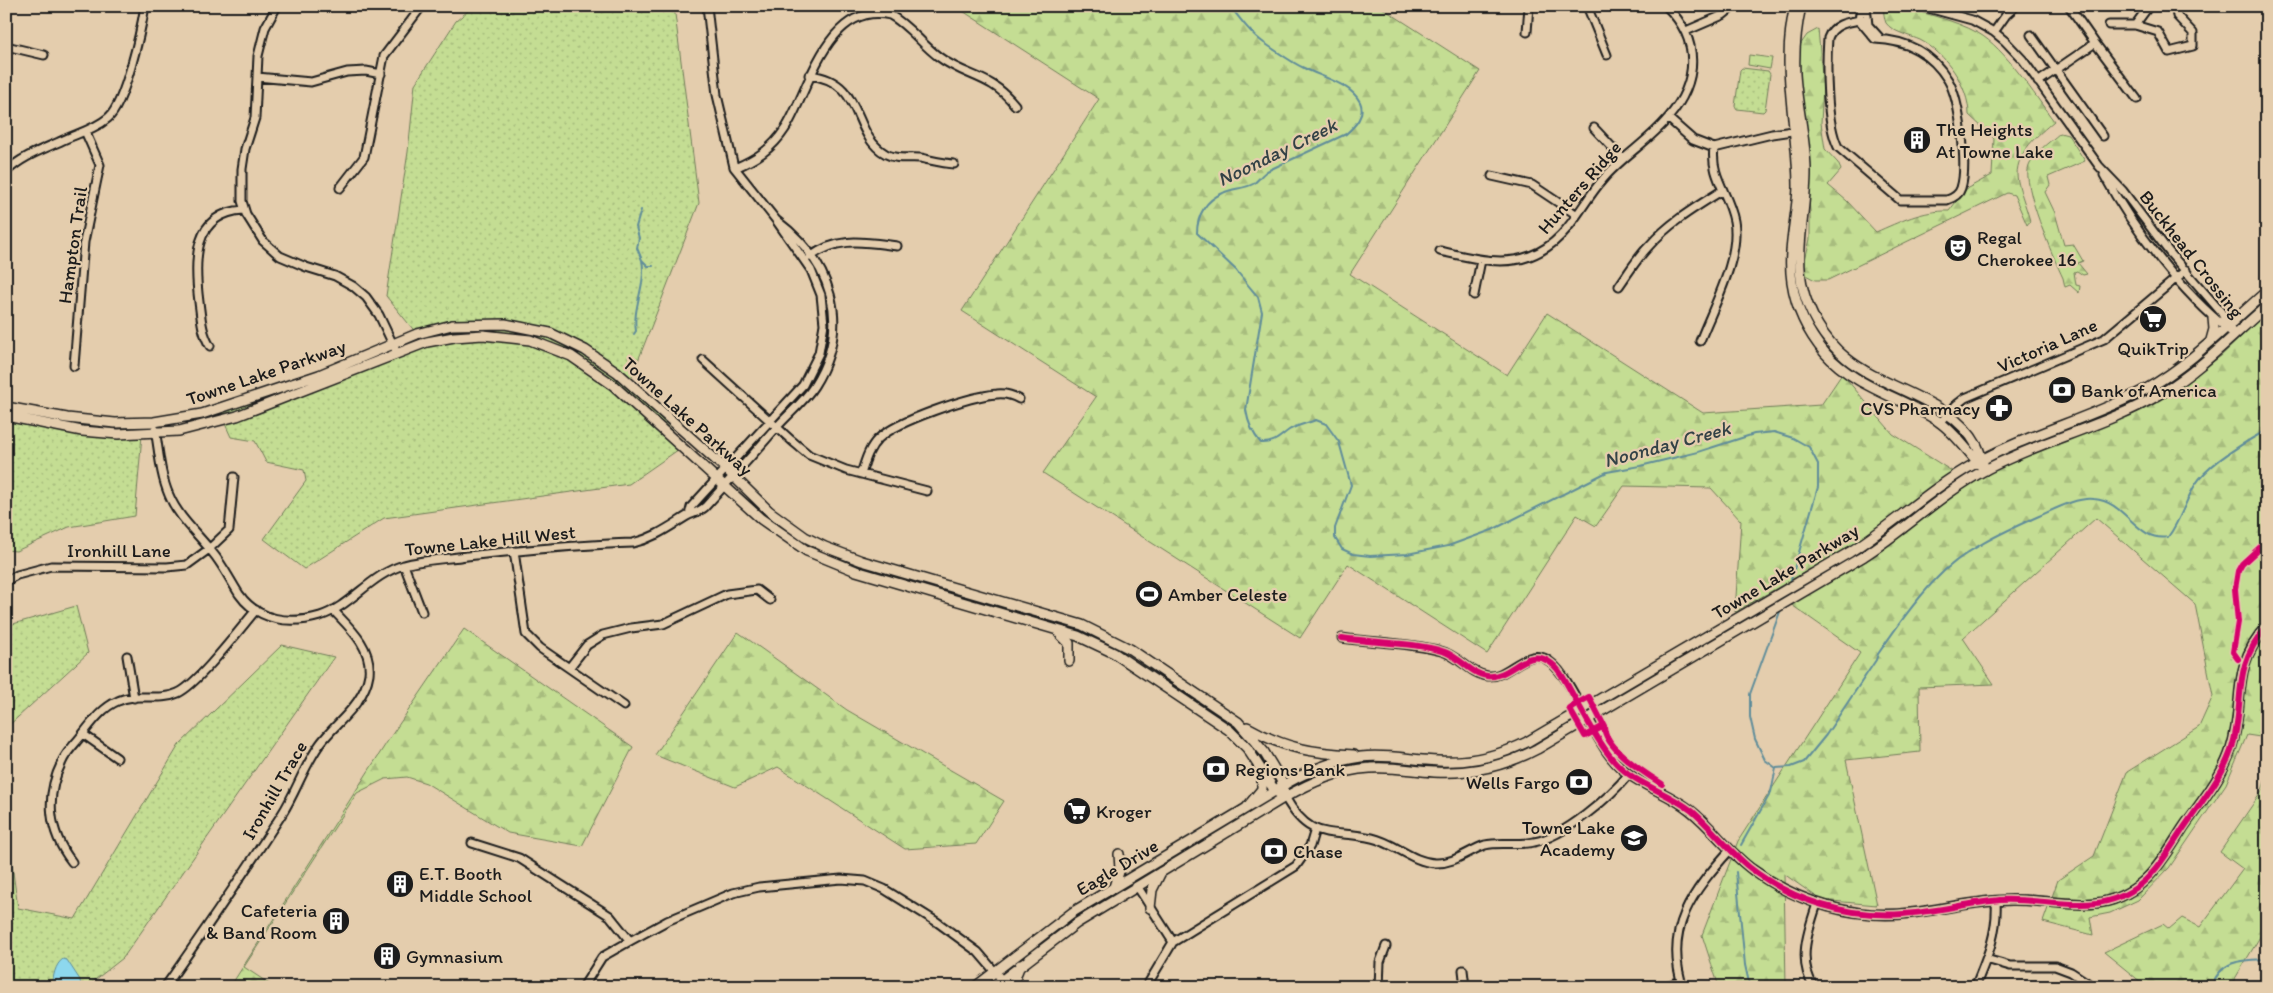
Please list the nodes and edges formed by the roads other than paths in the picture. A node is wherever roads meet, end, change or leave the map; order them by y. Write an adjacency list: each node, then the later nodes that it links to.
1 (145, 6): 39 (street)
2 (277, 6): 32 (street)
3 (707, 6): 45 (street)
4 (1529, 6): 22 (street)
5 (1587, 6): 28 (street)
6 (1666, 6): 21 (street, Hunters Ridge)
7 (1734, 6): 21 (street)
8 (1795, 6): 38 (main road)
9 (1801, 6): 38 (main road)
10 (1861, 6): 18 (street)
11 (1866, 6): 18 (street)
12 (1921, 6): 23 (street, Buckhead Crossing)
13 (2016, 6): 23 (street)
14 (2069, 6): 25 (street)
15 (2149, 6): 20 (street)
16 (2175, 6): 20 (street)
17 (420, 7): 30 (street)
18 (1862, 19): 18 (street)
19 (2109, 25): 20 (street)
20 (2135, 25)
21 (1686, 31): 36 (street, Hunters Ridge)
22 (1527, 32)
23 (1994, 32): 33 (street, Buckhead Crossing)
24 (2031, 35): 29 (street)
25 (2095, 43): 29 (street); 34 (street)
26 (6, 46): 27 (street)
27 (44, 55)
28 (1607, 55)
29 (2055, 70): 33 (street); 40 (street)
30 (381, 74): 32 (street); 48 (street)
31 (809, 75): 35 (street); 43 (street); 45 (street)
32 (257, 77): 50 (street)
33 (2038, 82): 44 (street, Buckhead Crossing)
34 (2137, 99)
35 (1016, 105)
36 (1668, 118): 41 (street); 42 (street, Hunters Ridge)
37 (1594, 128): 42 (street)
38 (1798, 130): 41 (street); 75 (main road); 79 (main road)
39 (85, 131): 46 (street); 72 (street, Hampton Trail)
40 (2103, 136)
41 (1714, 148): 49 (street)
42 (1623, 159): 51 (street, Hunters Ridge)
43 (954, 164)
44 (2100, 166): 58 (street, Buckhead Crossing); 59 (street, Buckhead Crossing)
45 (735, 168): 52 (street)
46 (6, 172)
47 (1492, 176): 51 (street)
48 (340, 188)
49 (1723, 190): 60 (street); 68 (street)
50 (244, 210): 69 (street); 70 (street)
51 (1577, 215): 56 (street, Hunters Ridge)
52 (776, 220): 55 (street, Towne Lake Hill West); 57 (street, Towne Lake Hill West)
53 (897, 246): 55 (street)
54 (1440, 250): 56 (street, Hunters Ridge)
55 (813, 255): 57 (street); 80 (street, Towne Lake Hill West)
56 (1481, 260): 62 (street)
57 (806, 261): 77 (street, Towne Lake Hill West)
58 (2186, 270): 59 (street, Victoria Lane); 65 (street, Buckhead Crossing)
59 (2177, 278): 64 (street, Buckhead Crossing); 75 (street, Victoria Lane)
60 (1619, 286)
61 (2267, 291): 65 (main road, Towne Lake Parkway)
62 (1474, 295)
63 (2267, 306): 66 (main road, Towne Lake Parkway)
64 (2214, 318): 65 (street, Buckhead Crossing); 67 (main road)
65 (2227, 326): 66 (street, Buckhead Crossing); 67 (main road, Towne Lake Parkway)
66 (2234, 335): 84 (main road, Towne Lake Parkway)
67 (2211, 340): 82 (main road, Towne Lake Parkway)
68 (1700, 341)
69 (210, 346)
70 (396, 348): 78 (main road, Towne Lake Parkway); 81 (main road, Towne Lake Parkway); 83 (main road, Towne Lake Parkway); 88 (main road, Towne Lake Parkway)
71 (702, 360): 77 (street)
72 (74, 366)
73 (1019, 398): 85 (street)
74 (6, 407): 78 (main road, Towne Lake Parkway)
75 (1947, 414): 79 (street, Victoria Lane); 82 (main road)
76 (6, 416): 81 (main road, Towne Lake Parkway)
77 (770, 421): 80 (street); 83 (street, Towne Lake Hill West)
78 (154, 422): 81 (street, Towne Lake Hill West)
79 (1940, 423): 82 (main road)
80 (776, 428): 85 (street); 86 (street, Towne Lake Hill West)
81 (156, 432): 92 (street, Towne Lake Hill West)
82 (1980, 461): 84 (main road); 108 (main road, Towne Lake Parkway)
83 (726, 469): 86 (main road, Towne Lake Parkway); 88 (street, Towne Lake Hill West)
84 (1985, 470): 109 (main road, Towne Lake Parkway)
85 (861, 474): 90 (street)
86 (733, 476): 89 (street, Towne Lake Hill West); 110 (main road, Towne Lake Parkway)
87 (234, 477): 92 (street, Ironhill Lane)
88 (716, 479): 89 (main road, Towne Lake Parkway); 91 (street, Towne Lake Hill West)
89 (724, 486): 91 (street, Towne Lake Hill West); 101 (main road, Towne Lake Parkway)
90 (927, 491)
91 (689, 516): 93 (street, Towne Lake Hill West)
92 (210, 549): 95 (street, Ironhill Lane); 97 (street, Towne Lake Hill West)
93 (514, 551): 94 (street, Towne Lake Hill West); 105 (street)
94 (404, 565): 98 (street, Towne Lake Hill West); 99 (street)
95 (6, 581)
96 (770, 600): 105 (street)
97 (256, 610): 98 (street, Towne Lake Hill West); 106 (street)
98 (333, 610): 140 (street, Ironhill Trace)
99 (422, 612)
100 (2267, 627): 128 (main road)
101 (1050, 628): 104 (main road); 114 (main road, Towne Lake Parkway)
102 (1342, 638): 108 (street)
103 (127, 656): 106 (street)
104 (1069, 661)
105 (569, 668): 107 (street)
106 (134, 698): 111 (street)
107 (624, 706)
108 (1583, 710): 109 (street); 112 (main road, Towne Lake Parkway)
109 (1588, 719): 115 (main road); 118 (main road, Towne Lake Parkway)
110 (1238, 722): 112 (main road); 116 (main road, Towne Lake Parkway)
111 (83, 734): 113 (street); 124 (street)
112 (1376, 756): 116 (main road, Towne Lake Parkway)
113 (117, 758)
114 (1261, 769): 117 (main road, Towne Lake Parkway); 119 (main road)
115 (1629, 774): 120 (street); 122 (main road)
116 (1283, 785): 117 (main road, Eagle Drive); 118 (main road, Towne Lake Parkway)
117 (1275, 790): 118 (main road, Towne Lake Parkway); 119 (main road, Eagle Drive)
118 (1284, 798): 120 (street); 125 (main road, Eagle Drive)
119 (1248, 806): 127 (main road, Eagle Drive)
120 (1315, 829): 132 (street)
121 (472, 843): 131 (street)
122 (1730, 850): 129 (main road); 139 (street)
123 (1119, 854): 127 (main road)
124 (72, 862)
125 (1161, 872): 126 (main road, Eagle Drive); 130 (main road)
126 (1137, 886): 130 (street); 135 (main road, Eagle Drive)
127 (1113, 888): 136 (main road, Eagle Drive)
128 (1996, 901): 129 (main road); 134 (street)
129 (1817, 904): 150 (street)
130 (1150, 908): 132 (street)
131 (630, 941): 136 (street); 141 (street)
132 (1173, 942): 146 (street)
133 (1386, 946): 147 (street)
134 (1986, 959): 151 (street); 152 (street)
135 (1021, 964): 138 (main road, Eagle Drive); 145 (main road)
136 (995, 970): 138 (street); 142 (main road, Eagle Drive)
137 (1463, 970): 148 (street)
138 (1002, 979): 143 (main road, Eagle Drive); 144 (street)
139 (1682, 984): 149 (street)
140 (165, 987)
141 (583, 987)
142 (974, 987)
143 (993, 987)
144 (1008, 987)
145 (1015, 987)
146 (1146, 987)
147 (1379, 987)
148 (1465, 987)
149 (1663, 987)
150 (1814, 987)
151 (1975, 987)
152 (2094, 987)

